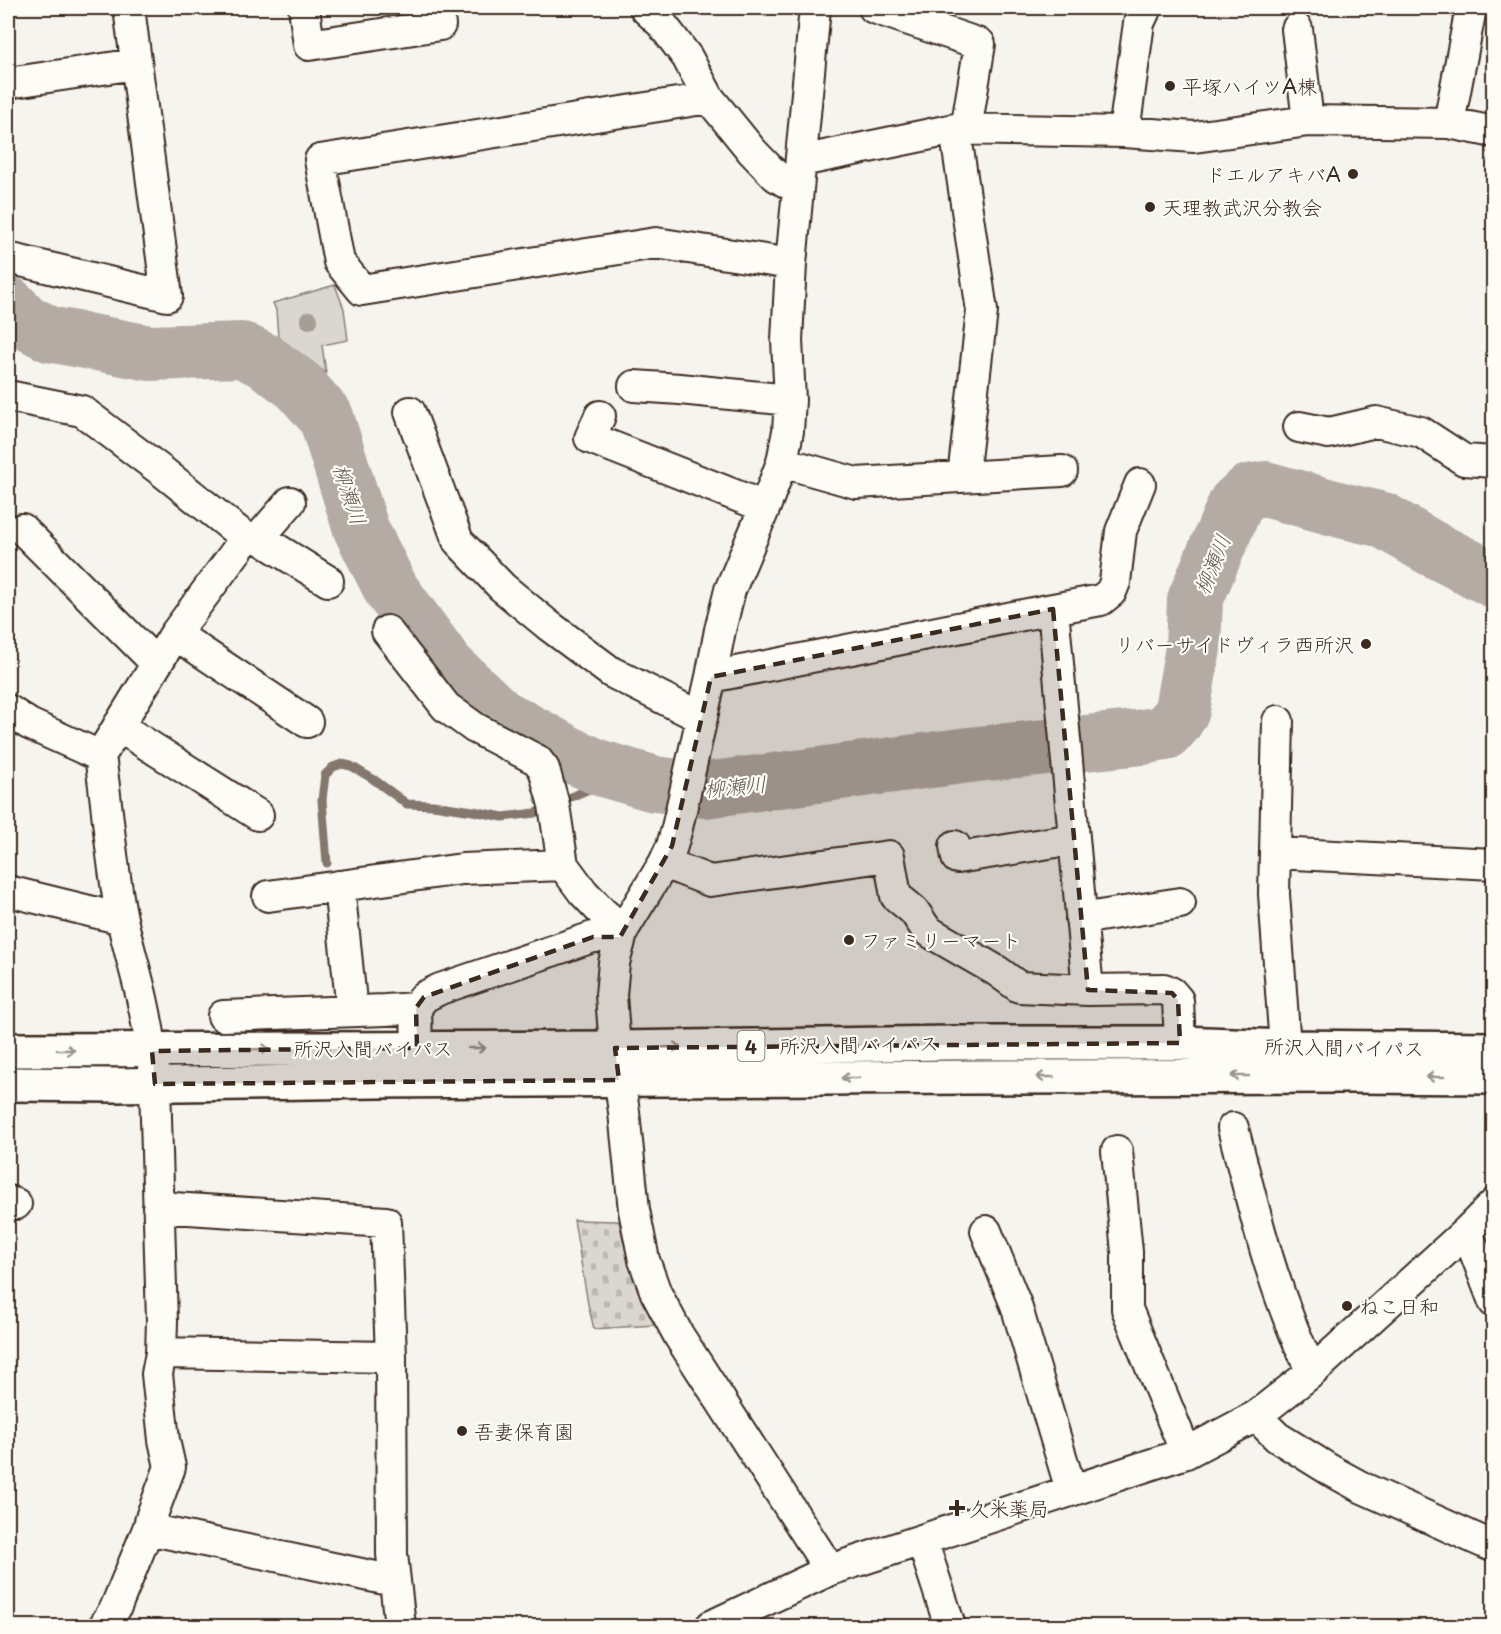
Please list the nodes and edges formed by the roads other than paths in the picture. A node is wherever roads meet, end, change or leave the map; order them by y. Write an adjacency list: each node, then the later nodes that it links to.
1 (129, 8): 10 (street)
2 (304, 8): 3 (street)
3 (437, 8)
4 (645, 8): 12 (street)
5 (815, 8): 18 (street)
6 (874, 8): 15 (street)
7 (1146, 8): 16 (street)
8 (1471, 8): 14 (street)
9 (1297, 29): 13 (street)
10 (136, 64): 11 (street); 19 (street)
11 (8, 83)
12 (709, 98): 18 (street); 20 (street)
13 (1308, 121): 14 (street); 16 (street)
14 (1449, 123): 17 (street)
15 (960, 129): 16 (street); 18 (street); 30 (street)
16 (1124, 132)
17 (1494, 132)
18 (799, 175): 20 (street)
19 (8, 258)
20 (791, 264): 23 (street)
21 (634, 386): 23 (street)
22 (8, 396): 35 (street)
23 (790, 400): 27 (street)
24 (410, 412): 43 (street)
25 (600, 416): 33 (street)
26 (1299, 427): 28 (street)
27 (782, 462): 30 (street); 33 (street)
28 (1494, 462)
29 (1062, 471): 30 (street)
30 (963, 477)
31 (1140, 484): 37 (street)
32 (290, 502): 35 (street)
33 (765, 507): 41 (street)
34 (22, 529): 40 (street)
35 (253, 538): 36 (street); 39 (street)
36 (328, 581)
37 (1053, 609): 41 (street); 49 (street)
38 (387, 631): 54 (street)
39 (175, 634): 40 (street); 45 (street)
40 (156, 663): 46 (street)
41 (711, 676): 43 (street)
42 (8, 710): 47 (street)
43 (702, 718): 52 (street)
44 (1278, 721): 51 (street)
45 (307, 722)
46 (118, 726): 47 (street); 48 (street)
47 (100, 756): 59 (street)
48 (258, 815)
49 (1074, 839): 50 (street); 60 (street)
50 (955, 846)
51 (1275, 853): 53 (street); 67 (street)
52 (664, 863): 61 (street); 62 (street)
53 (1494, 864)
54 (563, 865): 55 (street); 61 (street)
55 (339, 886): 57 (street); 64 (street)
56 (8, 891): 59 (street)
57 (268, 896)
58 (1180, 903): 60 (street)
59 (122, 919): 71 (street)
60 (1081, 919): 62 (street)
61 (621, 934): 63 (street); 72 (street)
62 (1088, 990): 66 (street)
63 (416, 1008): 64 (street); 68 (street)
64 (352, 1011): 65 (street)
65 (223, 1016)
66 (1180, 1043): 67 (main road, 所沢入間バイパス / 4); 72 (main road, 所沢入間バイパス / 4, one-way to 66)
67 (1285, 1047): 69 (main road, 所沢入間バイパス / 4)
68 (417, 1048): 71 (main road, 所沢入間バイパス / 4, one-way to 68); 72 (main road, 所沢入間バイパス / 4, one-way to 72)
69 (1494, 1049)
70 (8, 1050): 71 (main road, 所沢入間バイパス / 4, one-way to 71)
71 (152, 1051): 75 (street)
72 (617, 1064): 73 (main road, 所沢入間バイパス / 4, one-way to 72); 75 (main road, 所沢入間バイパス / 4); 92 (street)
73 (1494, 1077)
74 (8, 1084): 75 (main road, 所沢入間バイパス / 4)
75 (155, 1084): 79 (street)
76 (1233, 1128): 85 (street)
77 (1116, 1151): 87 (street)
78 (1494, 1204): 81 (street)
79 (158, 1206): 83 (street); 84 (street)
80 (986, 1231): 88 (street)
81 (1467, 1231): 82 (street); 85 (street)
82 (1494, 1302)
83 (161, 1353): 84 (street); 89 (street)
84 (391, 1357): 93 (street)
85 (1312, 1372): 86 (street)
86 (1256, 1416): 87 (street); 91 (street)
87 (1186, 1453): 88 (street)
88 (1071, 1490): 90 (street)
89 (148, 1529): 93 (street); 94 (street)
90 (922, 1540): 92 (street); 97 (street)
91 (1494, 1546)
92 (830, 1570): 96 (street)
93 (394, 1581): 95 (street)
94 (104, 1626)
95 (400, 1626)
96 (711, 1626)
97 (950, 1626)

